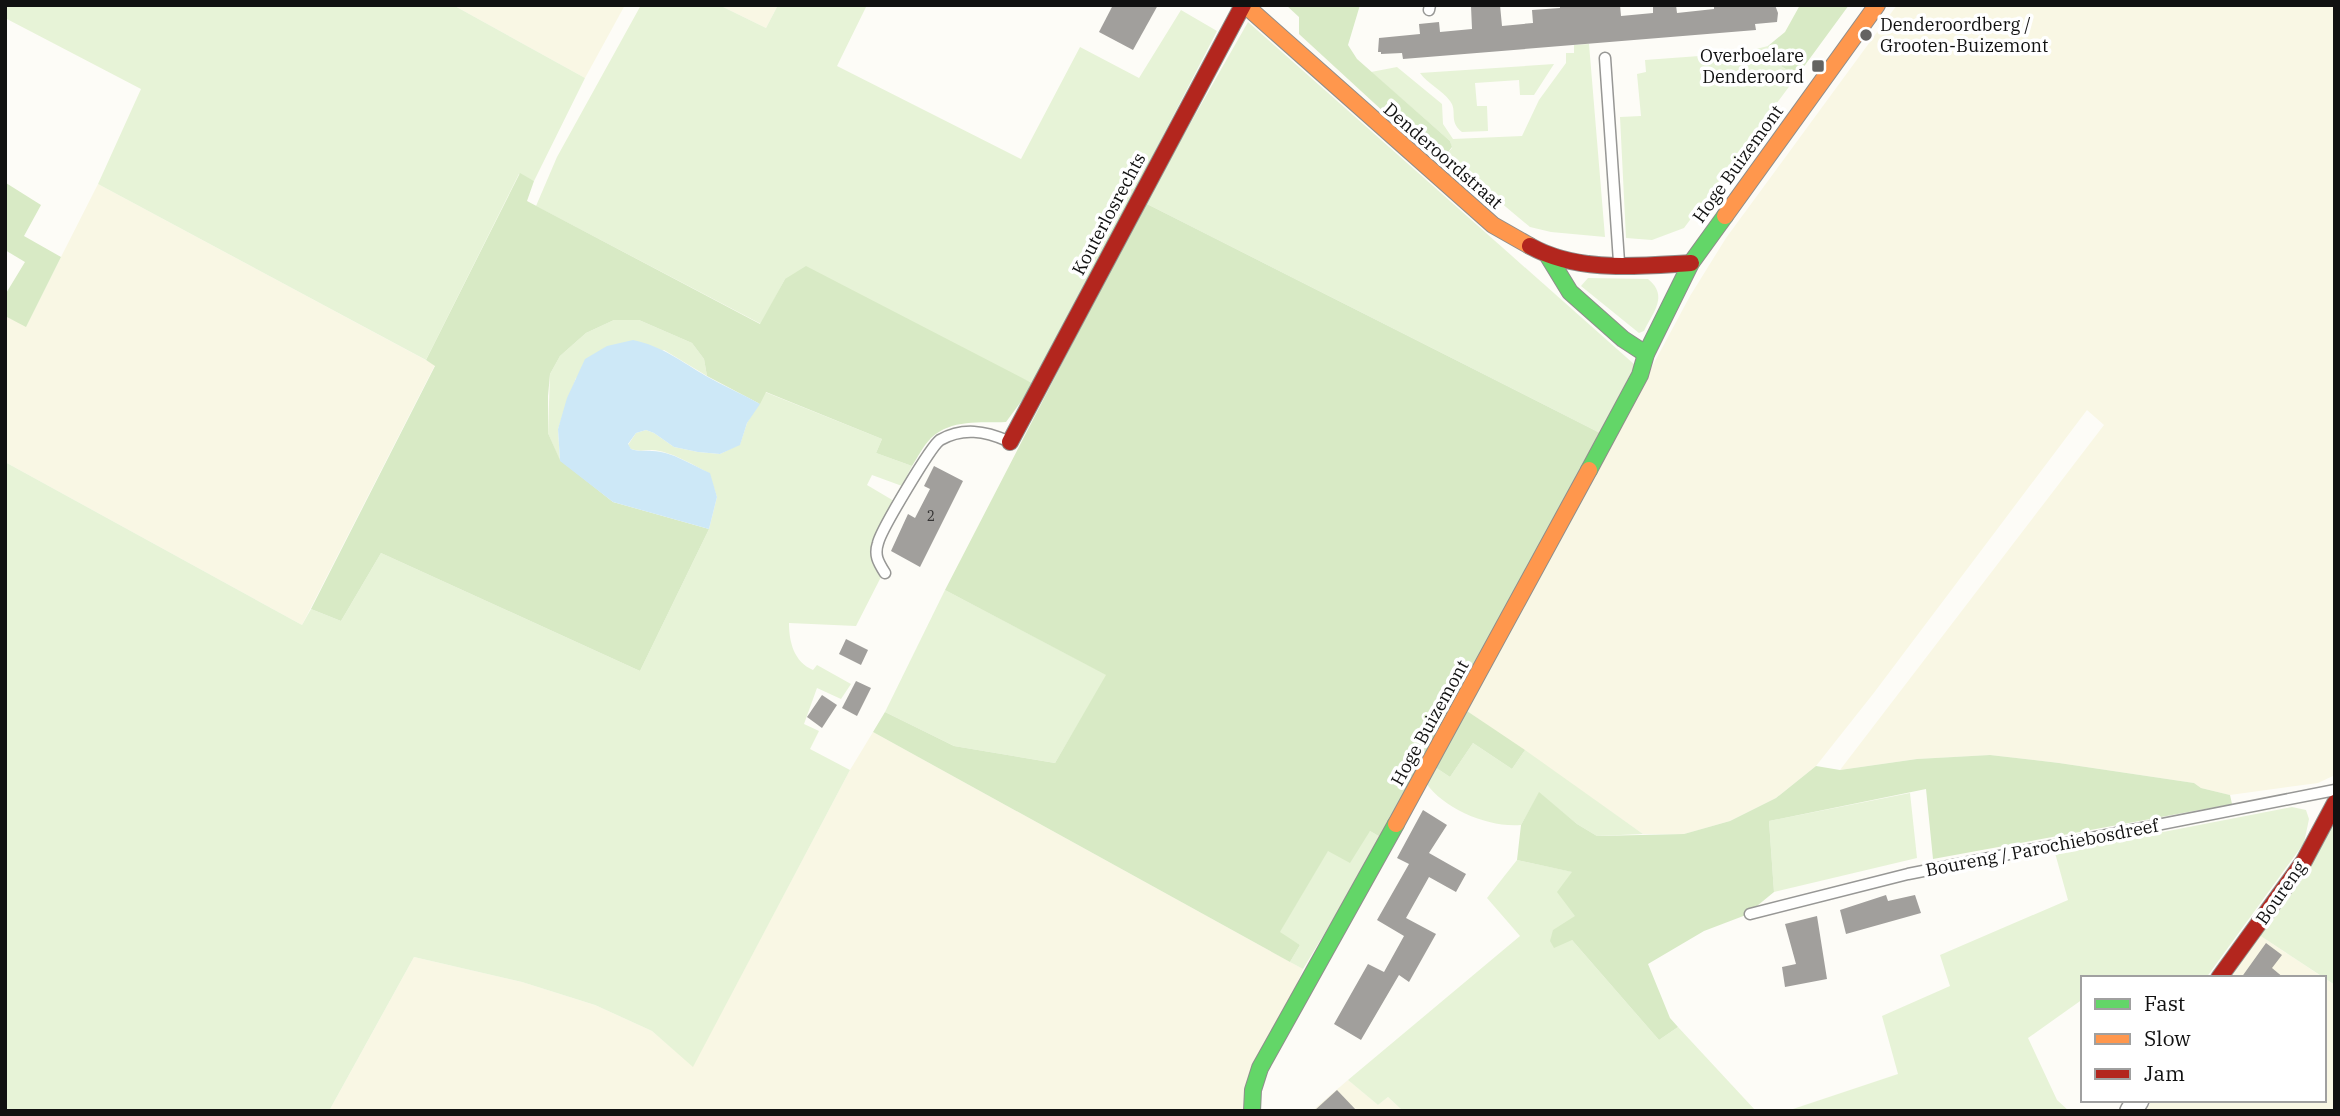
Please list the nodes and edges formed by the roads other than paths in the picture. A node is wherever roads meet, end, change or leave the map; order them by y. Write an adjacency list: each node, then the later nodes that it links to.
1 (1244, 5): 4 (street, Denderoordstraat); 8 (street, Kouterlosrechts)
2 (1877, 5): 5 (street, Hoge Buizemont)
3 (1605, 58): 6 (lane)
4 (1548, 256): 6 (street, Denderoordstraat); 7 (street)
5 (1691, 262): 6 (street, Denderoordstraat); 7 (street, Hoge Buizemont)
6 (1619, 265)
7 (1646, 354): 14 (street, Hoge Buizemont)
8 (1010, 442): 9 (lane)
9 (885, 573)
10 (2335, 790): 12 (lane, Boureng / Parochiebosdreef)
11 (2335, 803): 13 (street, Boureng)
12 (1750, 914)
13 (2220, 976)
14 (1252, 1111)

